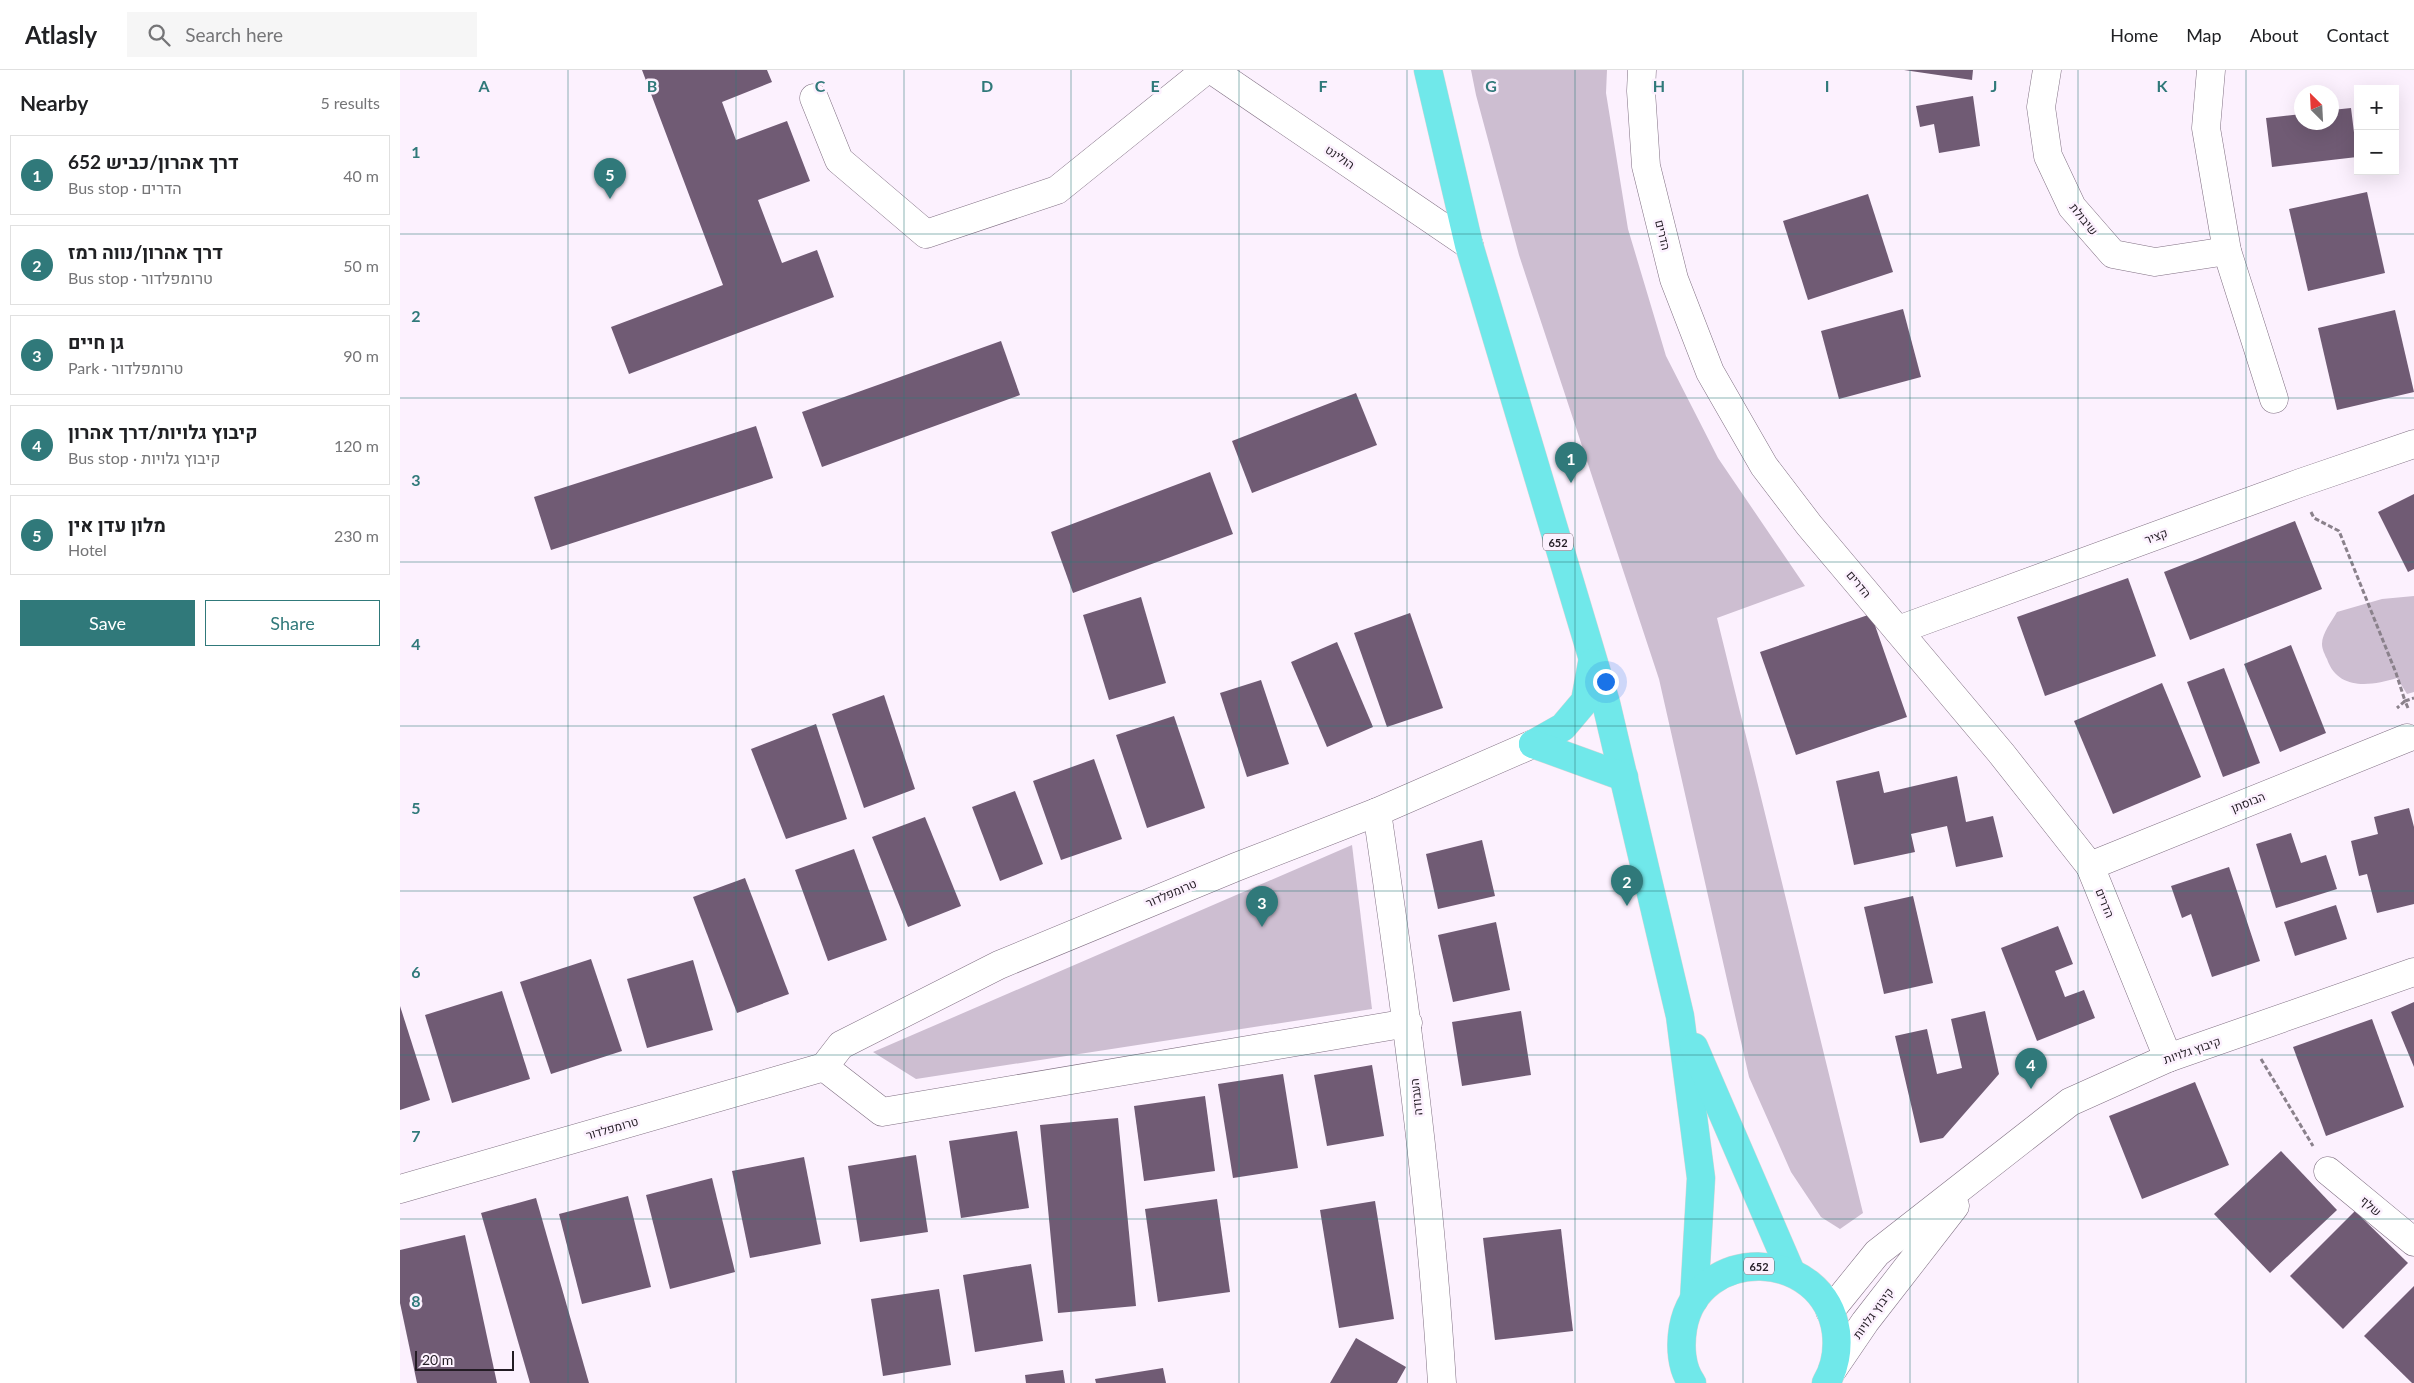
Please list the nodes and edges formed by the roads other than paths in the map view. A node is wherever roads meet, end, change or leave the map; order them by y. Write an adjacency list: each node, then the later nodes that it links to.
1 (1206, 70): 7 (street)
2 (1212, 70): 8 (street, הולינט)
3 (1428, 70): 8 (main road, 652)
4 (1642, 70): 12 (street, הדרים)
5 (2047, 70): 9 (street, שיבולת)
6 (2211, 70): 9 (street)
7 (814, 98)
8 (1469, 245): 13 (main road, 652)
9 (2227, 252): 10 (street)
10 (2274, 399)
11 (2414, 444): 12 (street, קציר)
12 (1898, 630): 18 (street, הדרים)
13 (1593, 659): 15 (main road); 16 (main road, 652)
14 (2407, 738): 18 (street, הבוסתן)
15 (1533, 744): 16 (main road); 17 (street, טרומפלדור)
16 (1624, 777): 20 (main road, 652)
17 (1377, 812): 21 (street, העבודה); 23 (street, טרומפלדור)
18 (2090, 866): 22 (street, הדרים)
19 (2414, 972): 22 (street, קיבוץ גלויות)
20 (1680, 1016): 28 (main road, 652); 29 (main road, 652)
21 (1408, 1023): 23 (street); 32 (street, העבודה)
22 (2168, 1058): 24 (street, קיבוץ גלויות)
23 (824, 1067): 26 (street, טרומפלדור)
24 (1989, 1164): 30 (street, קיבוץ גלויות); 31 (street, קיבוץ גלויות)
25 (2328, 1171): 27 (street, שלף)
26 (400, 1189)
27 (2414, 1242)
28 (1791, 1272): 29 (main road, 652); 30 (main road, 652)
29 (1694, 1300): 33 (main road, 652)
30 (1830, 1311): 31 (main road, 652)
31 (1829, 1376)
32 (1442, 1383)
33 (1692, 1383)

